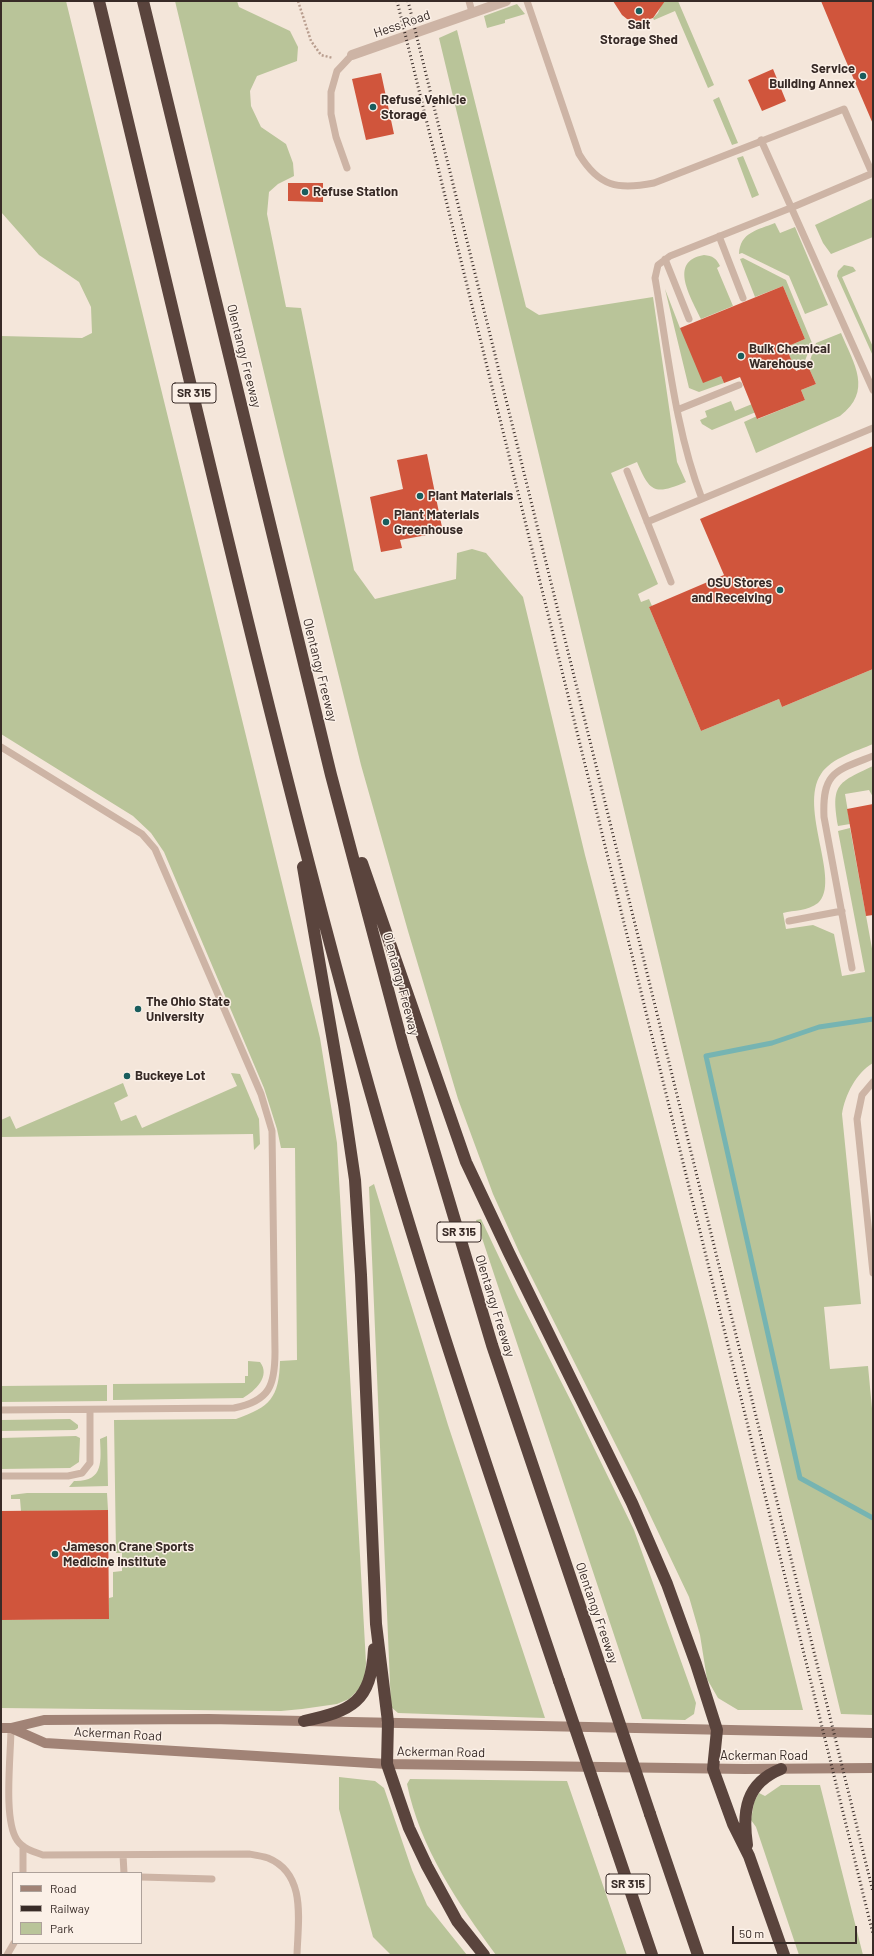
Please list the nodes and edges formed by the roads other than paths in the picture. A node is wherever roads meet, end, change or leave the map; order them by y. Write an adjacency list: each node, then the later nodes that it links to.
1 (98, 1): 27 (highway, SR 315)
2 (143, 1): 26 (highway, Olentangy Freeway / SR 315)
3 (469, 1): 6 (lane)
4 (506, 1): 6 (street, Hess Road)
5 (528, 1): 8 (lane)
6 (472, 12): 7 (street, Hess Road)
7 (352, 55): 9 (lane)
8 (761, 140): 10 (lane); 11 (lane)
9 (347, 168)
10 (872, 173): 11 (lane)
11 (793, 207): 12 (lane); 17 (lane)
12 (719, 236): 13 (lane); 14 (lane)
13 (665, 259): 15 (lane); 18 (lane)
14 (744, 298)
15 (689, 319)
16 (739, 385): 18 (lane)
17 (873, 390)
18 (677, 410): 21 (lane)
19 (873, 428): 21 (lane)
20 (627, 471): 22 (lane)
21 (702, 499): 22 (lane)
22 (647, 522): 23 (lane)
23 (670, 582)
24 (1, 747): 36 (lane)
25 (873, 756): 28 (lane)
26 (331, 775): 43 (highway); 61 (highway, Olentangy Freeway / SR 315, bridge)
27 (289, 786): 38 (highway); 60 (highway, SR 315, bridge)
28 (842, 911): 29 (lane); 30 (lane)
29 (789, 921)
30 (852, 968)
31 (873, 1082): 33 (lane)
32 (873, 1187): 33 (lane)
33 (864, 1188): 34 (lane)
34 (873, 1273)
35 (1, 1410): 36 (lane)
36 (90, 1410): 37 (lane)
37 (1, 1476)
38 (376, 1624): 39 (highway); 40 (highway)
39 (304, 1721): 40 (main road, Ackerman Road); 42 (main road, Ackerman Road)
40 (388, 1722): 43 (main road, Ackerman Road); 45 (highway)
41 (1, 1728): 42 (main road, Ackerman Road)
42 (12, 1728): 45 (main road, Ackerman Road); 49 (lane)
43 (717, 1730): 44 (main road, Ackerman Road); 47 (highway)
44 (873, 1733)
45 (387, 1764): 47 (main road, Ackerman Road); 59 (highway)
46 (873, 1768): 48 (main road, Ackerman Road)
47 (714, 1769): 48 (main road, Ackerman Road); 51 (highway)
48 (781, 1769): 51 (highway)
49 (24, 1846): 50 (lane); 52 (lane)
50 (123, 1855): 53 (lane); 58 (lane)
51 (749, 1856): 62 (highway)
52 (23, 1872)
53 (124, 1872)
54 (142, 1877): 55 (lane)
55 (212, 1879)
56 (13, 1944): 57 (lane)
57 (7, 1955)
58 (297, 1955)
59 (484, 1955)
60 (652, 1955)
61 (698, 1955)
62 (784, 1955)

